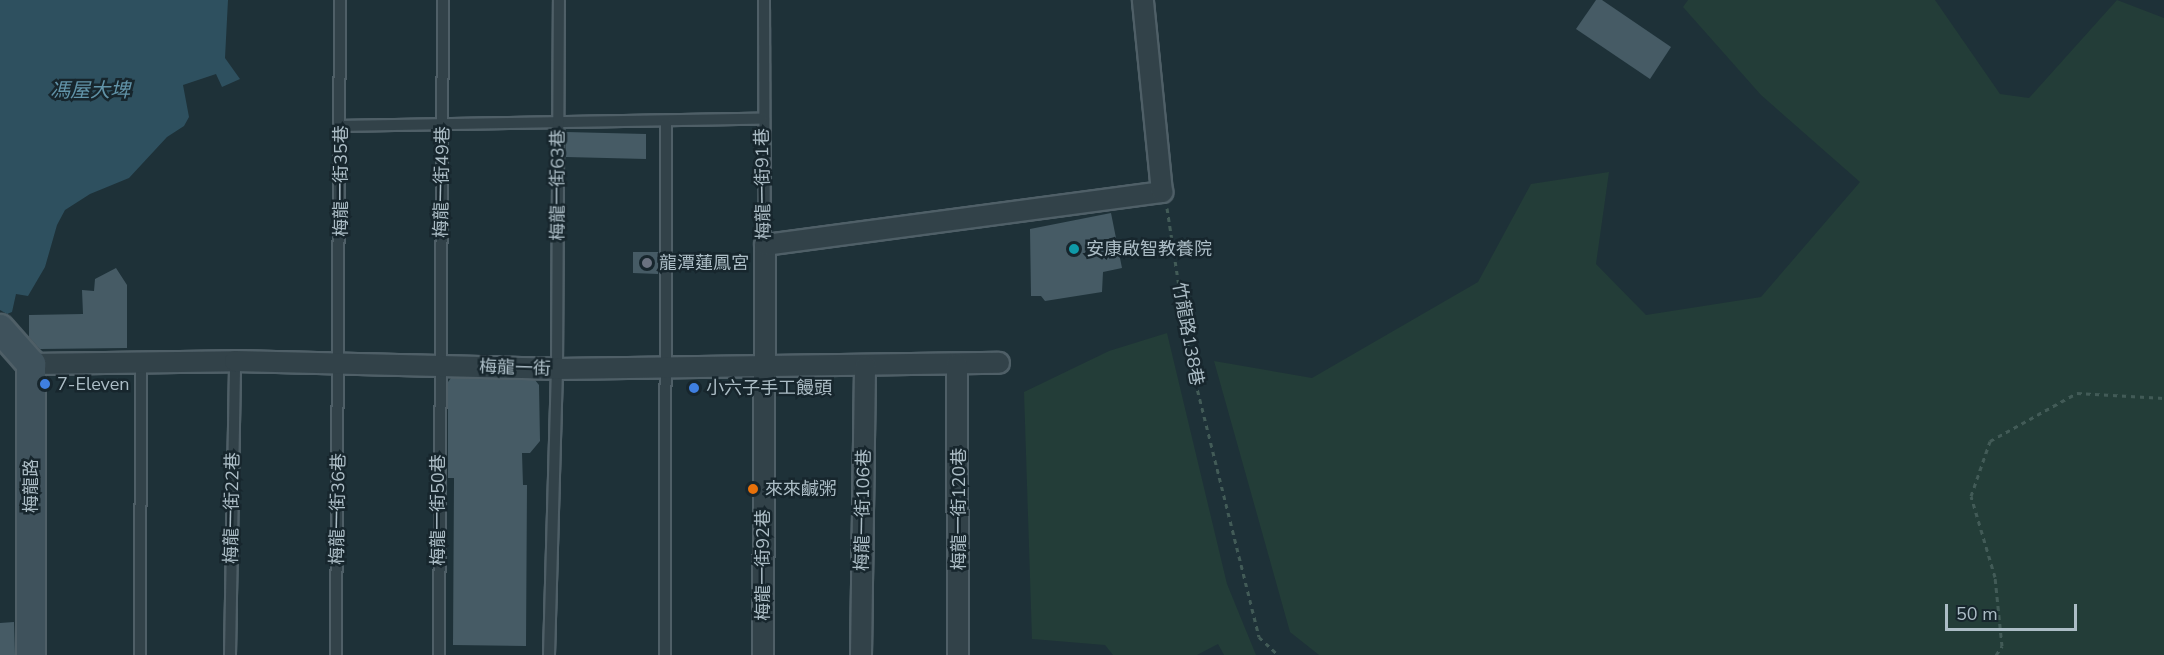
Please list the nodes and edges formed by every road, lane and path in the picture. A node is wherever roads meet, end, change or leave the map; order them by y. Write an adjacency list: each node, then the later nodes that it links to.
1 (340, 0): 10 (lane, 梅龍一街35巷)
2 (443, 0): 7 (lane, 梅龍一街49巷)
3 (559, 0): 8 (lane, 梅龍一街63巷)
4 (764, 0): 6 (lane, 梅龍一街91巷)
5 (1143, 0): 11 (street)
6 (762, 119): 9 (lane); 12 (lane, 梅龍一街91巷)
7 (443, 123): 8 (lane); 10 (lane); 20 (lane, 梅龍一街49巷)
8 (558, 123): 9 (lane); 24 (lane, 梅龍一街63巷)
9 (666, 123): 22 (lane)
10 (342, 126): 15 (lane, 梅龍一街35巷)
11 (1162, 192): 12 (street); 36 (path, 竹龍路138巷)
12 (765, 245): 23 (street, 梅龍一街91巷)
13 (0, 329): 17 (street)
14 (235, 361): 15 (street, 梅龍一街); 19 (street, 梅龍一街); 28 (lane, 梅龍一街22巷)
15 (340, 362): 20 (street, 梅龍一街); 29 (lane, 梅龍一街36巷)
16 (999, 363): 18 (street, 梅龍一街)
17 (32, 364): 19 (street, 梅龍一街); 26 (street, 梅龍路)
18 (957, 364): 21 (street, 梅龍一街); 35 (street, 梅龍一街120巷)
19 (141, 365): 27 (lane)
20 (438, 365): 24 (street, 梅龍一街); 30 (lane, 梅龍一街50巷)
21 (865, 366): 23 (street, 梅龍一街); 34 (street, 梅龍一街106巷)
22 (667, 368): 23 (street, 梅龍一街); 24 (street, 梅龍一街); 32 (lane)
23 (764, 368): 33 (street, 梅龍一街92巷)
24 (557, 369): 31 (lane, 梅龍一街63巷)
25 (2164, 398): 37 (path)
26 (31, 655)
27 (140, 655)
28 (230, 655)
29 (336, 655)
30 (439, 655)
31 (549, 655)
32 (665, 655)
33 (763, 655)
34 (861, 655)
35 (958, 655)
36 (1278, 655)
37 (1996, 655)

